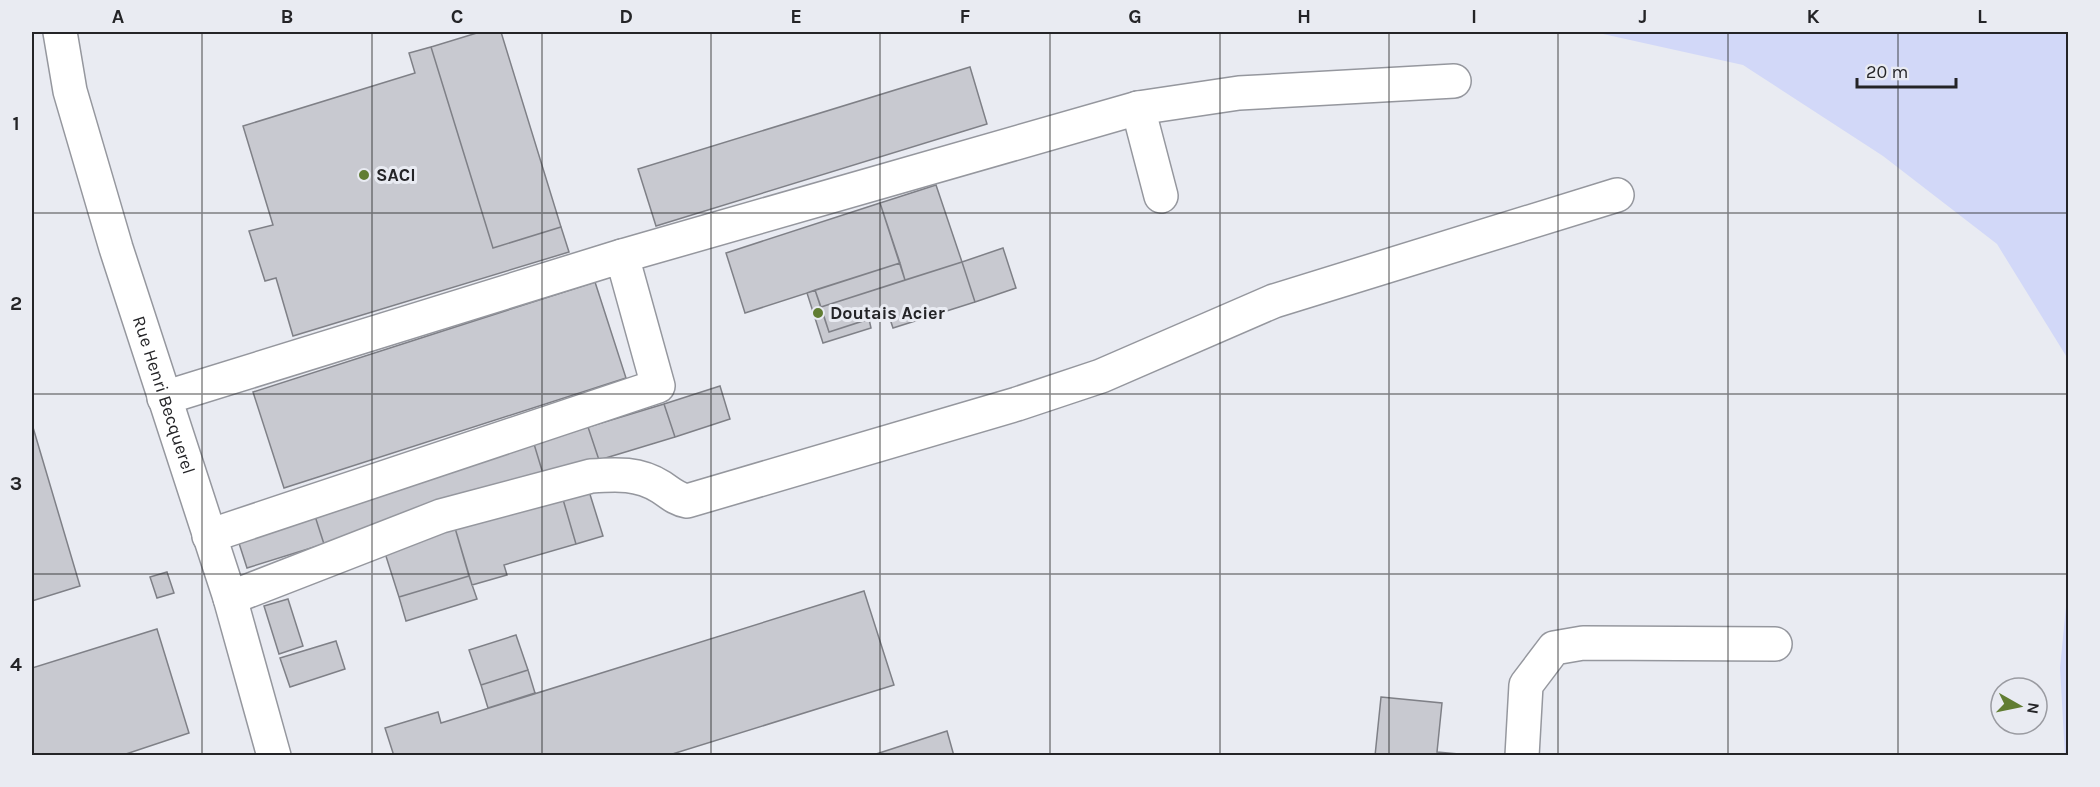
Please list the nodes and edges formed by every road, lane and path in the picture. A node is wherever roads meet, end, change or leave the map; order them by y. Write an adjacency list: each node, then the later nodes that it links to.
1 (60, 32): 7 (street, Rue Henri Becquerel)
2 (1454, 81): 3 (street)
3 (1138, 108): 5 (street); 6 (street)
4 (1617, 195): 9 (street)
5 (1161, 196)
6 (622, 256): 7 (street); 8 (street)
7 (165, 398): 8 (street, Rue Henri Becquerel)
8 (209, 536): 9 (street, Rue Henri Becquerel)
9 (230, 598): 11 (street, Rue Henri Becquerel)
10 (1775, 644): 12 (street)
11 (274, 756)
12 (1522, 756)

